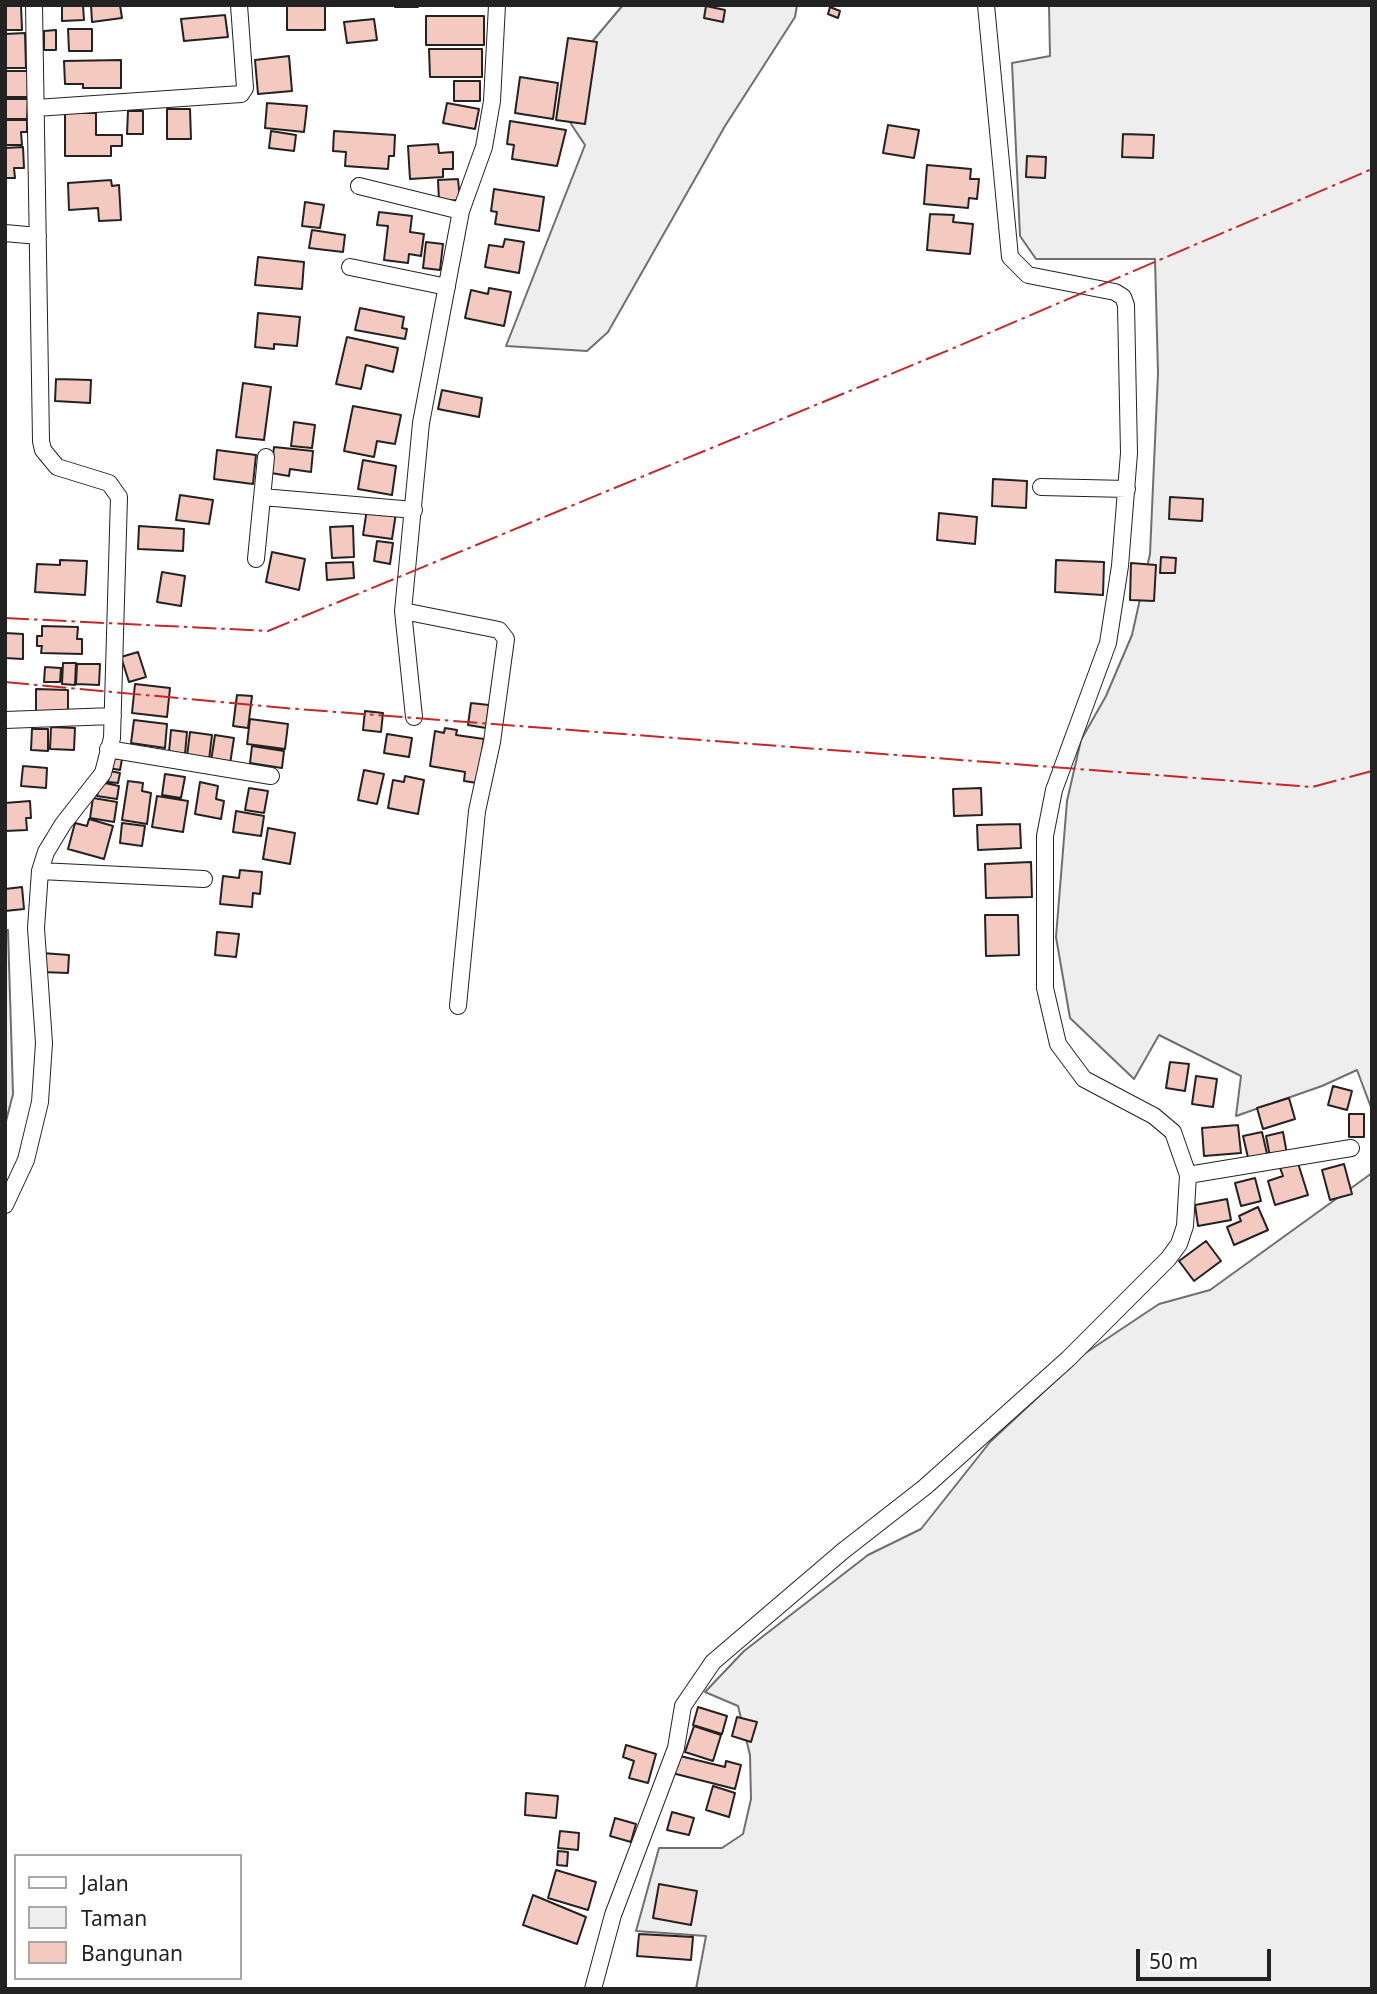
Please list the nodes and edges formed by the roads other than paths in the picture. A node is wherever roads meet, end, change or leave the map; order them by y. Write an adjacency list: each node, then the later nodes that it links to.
1 (34, 5): 5 (street)
2 (239, 5): 5 (street)
3 (496, 5): 7 (street)
4 (986, 5): 14 (street)
5 (36, 108): 9 (street)
6 (359, 186): 7 (street)
7 (461, 211): 11 (street)
8 (5, 233): 9 (street)
9 (38, 236): 19 (street)
10 (350, 267): 11 (street)
11 (447, 287): 16 (street)
12 (266, 457): 15 (street)
13 (1041, 487): 14 (street)
14 (1127, 489): 28 (street)
15 (262, 497): 16 (street); 17 (street)
16 (414, 510): 18 (street)
17 (256, 559)
18 (403, 611): 20 (street); 26 (street)
19 (113, 716): 21 (street); 22 (street)
20 (414, 717)
21 (5, 720)
22 (108, 749): 23 (street); 24 (street)
23 (271, 776)
24 (40, 871): 25 (street); 29 (street)
25 (204, 878)
26 (458, 1006)
27 (1351, 1147): 28 (street)
28 (1188, 1175): 30 (street)
29 (5, 1205)
30 (593, 1989)

